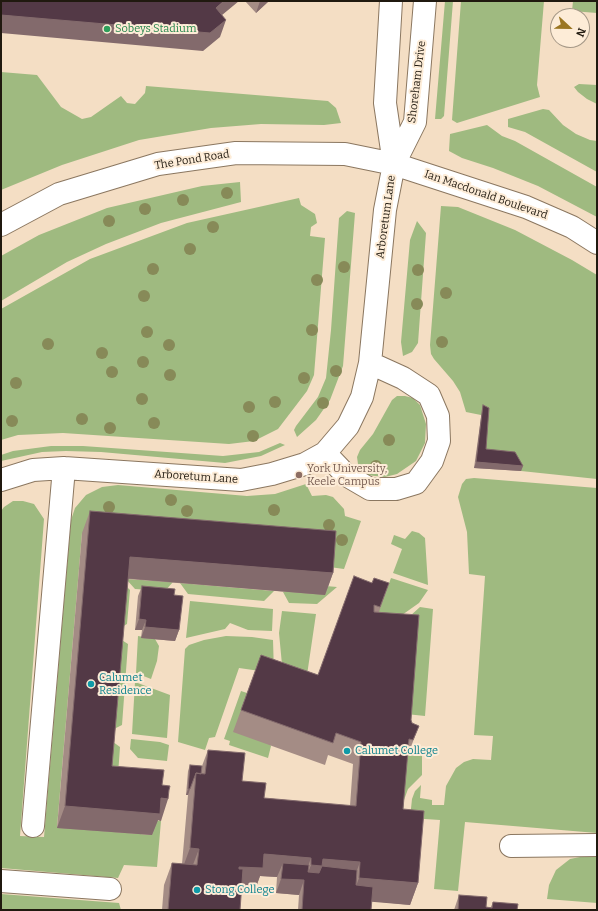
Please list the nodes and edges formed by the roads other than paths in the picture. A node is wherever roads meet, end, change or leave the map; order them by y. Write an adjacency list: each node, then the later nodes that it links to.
1 (391, 1): 3 (street)
2 (425, 1): 3 (street, Shoreham Drive)
3 (394, 164): 4 (street, The Pond Road); 5 (street, Ian Macdonald Boulevard); 6 (street, Arboretum Lane)
4 (1, 225)
5 (597, 243)
6 (370, 363): 7 (street, Arboretum Lane); 7 (street)
7 (325, 453): 8 (street, Arboretum Lane)
8 (64, 468): 9 (street, Arboretum Lane); 10 (street)
9 (1, 480)
10 (33, 826)
11 (597, 845): 12 (street)
12 (511, 846)
13 (1, 881): 14 (street)
14 (110, 888)

